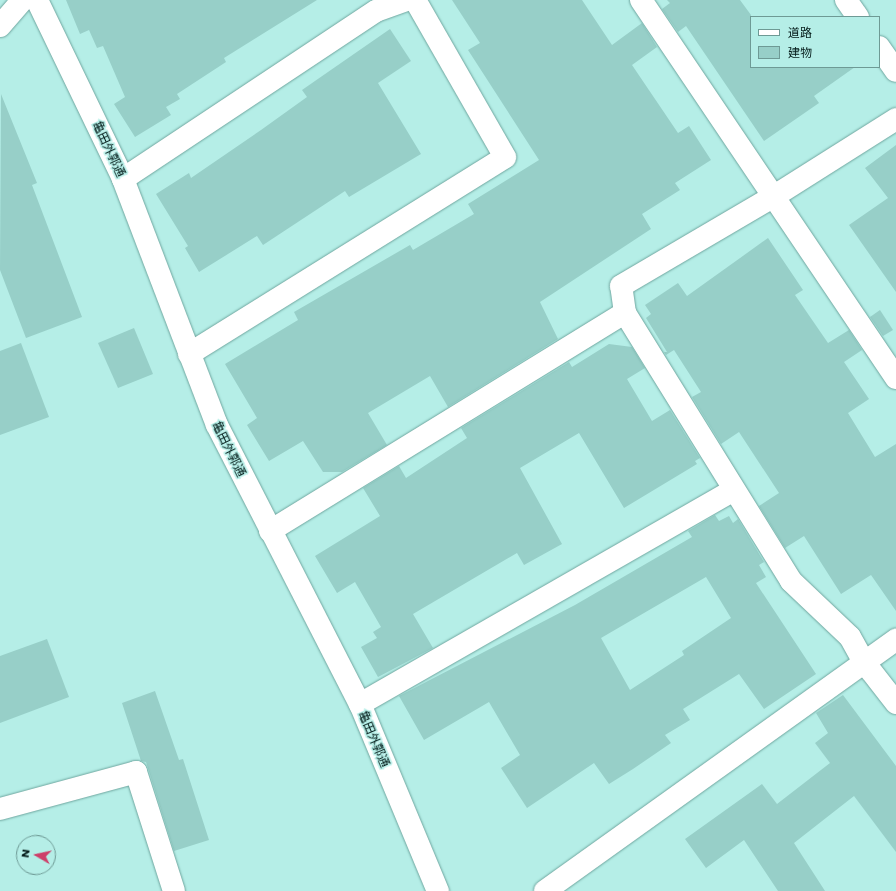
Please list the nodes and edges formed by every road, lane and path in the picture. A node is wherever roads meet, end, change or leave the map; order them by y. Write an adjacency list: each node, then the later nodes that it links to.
1 (23, 0): 8 (street)
2 (37, 0): 12 (street, 亀田外郭通)
3 (406, 0): 12 (street)
4 (414, 0): 15 (street)
5 (641, 0): 13 (street)
6 (846, 0): 7 (street)
7 (857, 16)
8 (0, 26)
9 (880, 48): 10 (street)
10 (896, 71)
11 (896, 119): 13 (street)
12 (123, 179): 15 (street, 亀田外郭通)
13 (776, 195): 14 (street); 16 (street)
14 (624, 313): 17 (street); 18 (street)
15 (189, 354): 18 (street, 亀田外郭通)
16 (896, 378)
17 (733, 490): 20 (street); 22 (street)
18 (270, 531): 22 (street, 亀田外郭通)
19 (896, 640): 20 (street)
20 (864, 662): 21 (street); 26 (street)
21 (896, 703)
22 (360, 704): 25 (street, 亀田外郭通)
23 (0, 809): 24 (street)
24 (174, 891)
25 (438, 891)
26 (545, 891)

